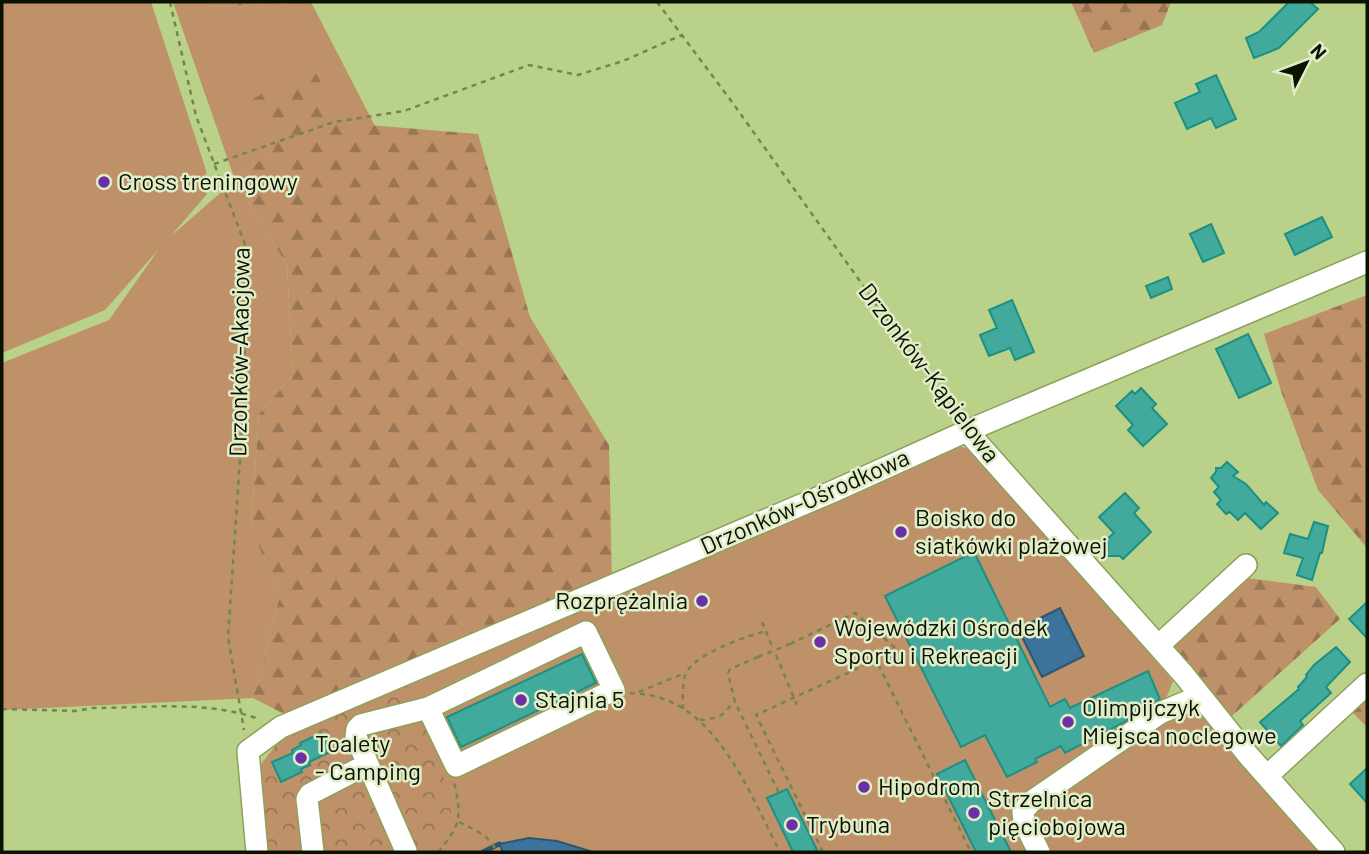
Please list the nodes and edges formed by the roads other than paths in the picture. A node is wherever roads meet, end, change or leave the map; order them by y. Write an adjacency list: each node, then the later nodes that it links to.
1 (1367, 262): 2 (street, Drzonków-Ośrodkowa)
2 (967, 431): 4 (street, Drzonków-Kąpielowa); 13 (street, Drzonków-Ośrodkowa)
3 (1246, 565): 4 (street)
4 (1158, 646): 5 (street, Drzonków-Kąpielowa)
5 (1184, 676): 7 (street, Drzonków-Kąpielowa); 9 (street)
6 (1367, 684): 11 (street)
7 (1200, 696): 9 (street); 11 (street, Drzonków-Kąpielowa)
8 (428, 708): 8 (street); 10 (street)
9 (1160, 713): 15 (street)
10 (368, 764): 12 (street); 14 (street)
11 (1267, 776): 16 (street, Drzonków-Kąpielowa)
12 (406, 851)
13 (257, 852)
14 (313, 852)
15 (1039, 852)
16 (1334, 852)

